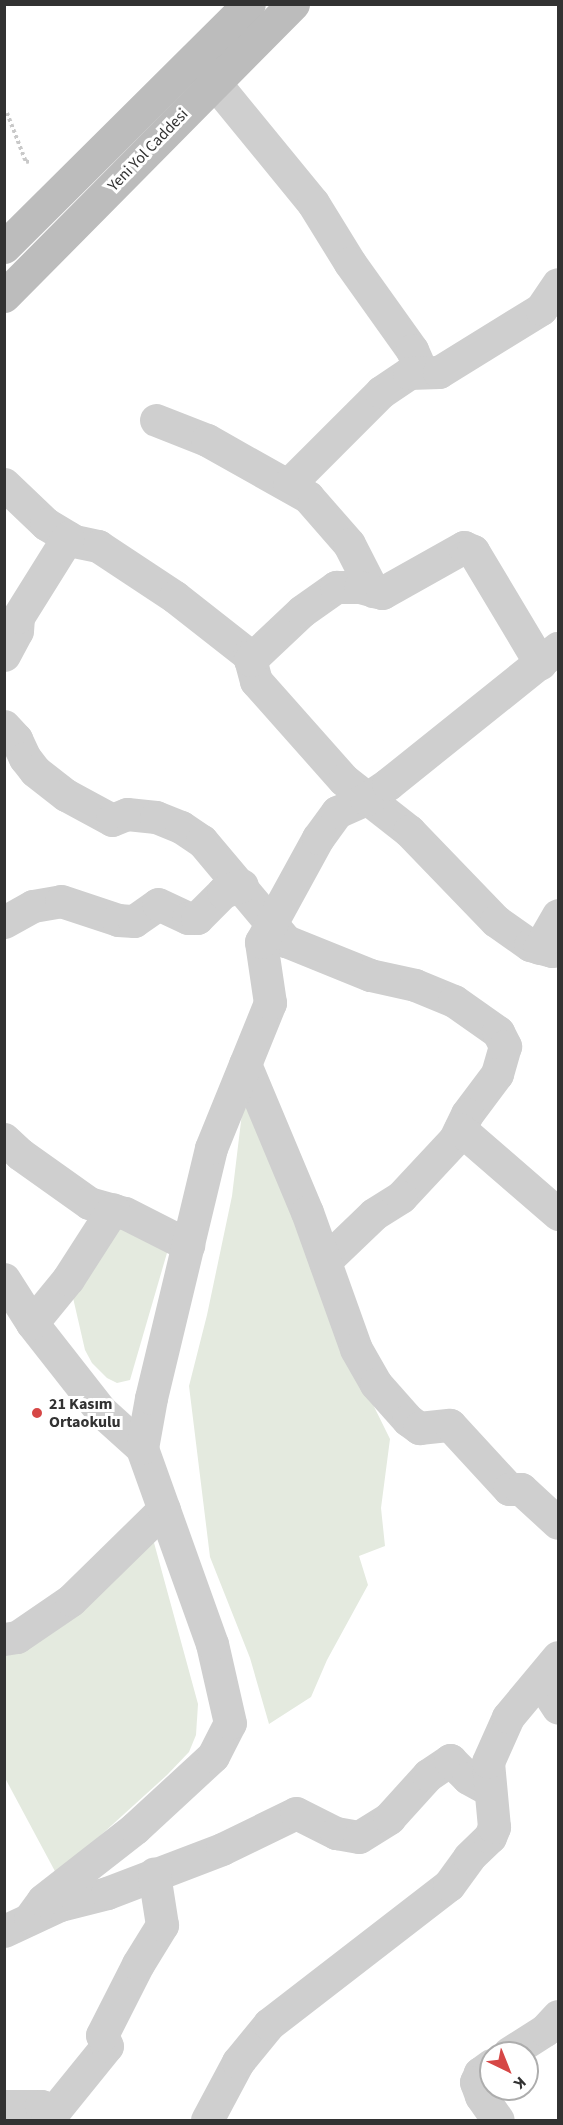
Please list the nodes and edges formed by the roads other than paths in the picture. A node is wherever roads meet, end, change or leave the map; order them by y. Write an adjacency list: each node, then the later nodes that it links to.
1 (249, 4): 4 (main road, Yeni Yol Caddesi)
2 (293, 4): 3 (main road, Yeni Yol Caddesi)
3 (214, 82): 6 (main road, Yeni Yol Caddesi); 7 (street)
4 (4, 247)
5 (558, 284): 7 (street)
6 (4, 296)
7 (422, 372): 10 (street)
8 (156, 420): 10 (street)
9 (4, 484): 11 (street)
10 (289, 484): 12 (street)
11 (68, 537): 13 (street); 15 (street)
12 (374, 591): 14 (street); 15 (street)
13 (4, 655)
14 (549, 656): 17 (street)
15 (250, 660): 17 (street)
16 (4, 726): 18 (street)
17 (366, 799): 20 (street); 22 (street)
18 (242, 885): 20 (street); 21 (street)
19 (558, 915): 22 (street)
20 (272, 921): 23 (street); 24 (street)
21 (4, 922)
22 (549, 949)
23 (245, 1064): 28 (street); 29 (street)
24 (460, 1129): 27 (street); 29 (street)
25 (4, 1139): 26 (street)
26 (113, 1209): 28 (street); 31 (street)
27 (558, 1214)
28 (188, 1245): 32 (street)
29 (325, 1261): 34 (street)
30 (4, 1279): 31 (street)
31 (32, 1323): 32 (street)
32 (142, 1448): 33 (street)
33 (164, 1509): 35 (street); 40 (street)
34 (558, 1523)
35 (4, 1639)
36 (549, 1668): 37 (street); 38 (street)
37 (558, 1708)
38 (490, 1790): 39 (street); 48 (street)
39 (153, 1874): 40 (street); 47 (street)
40 (17, 1924)
41 (558, 2016): 42 (street)
42 (528, 2041)
43 (479, 2075): 44 (street)
44 (479, 2090)
45 (484, 2101): 49 (street)
46 (4, 2106): 47 (street)
47 (50, 2115)
48 (209, 2115)
49 (498, 2121)

